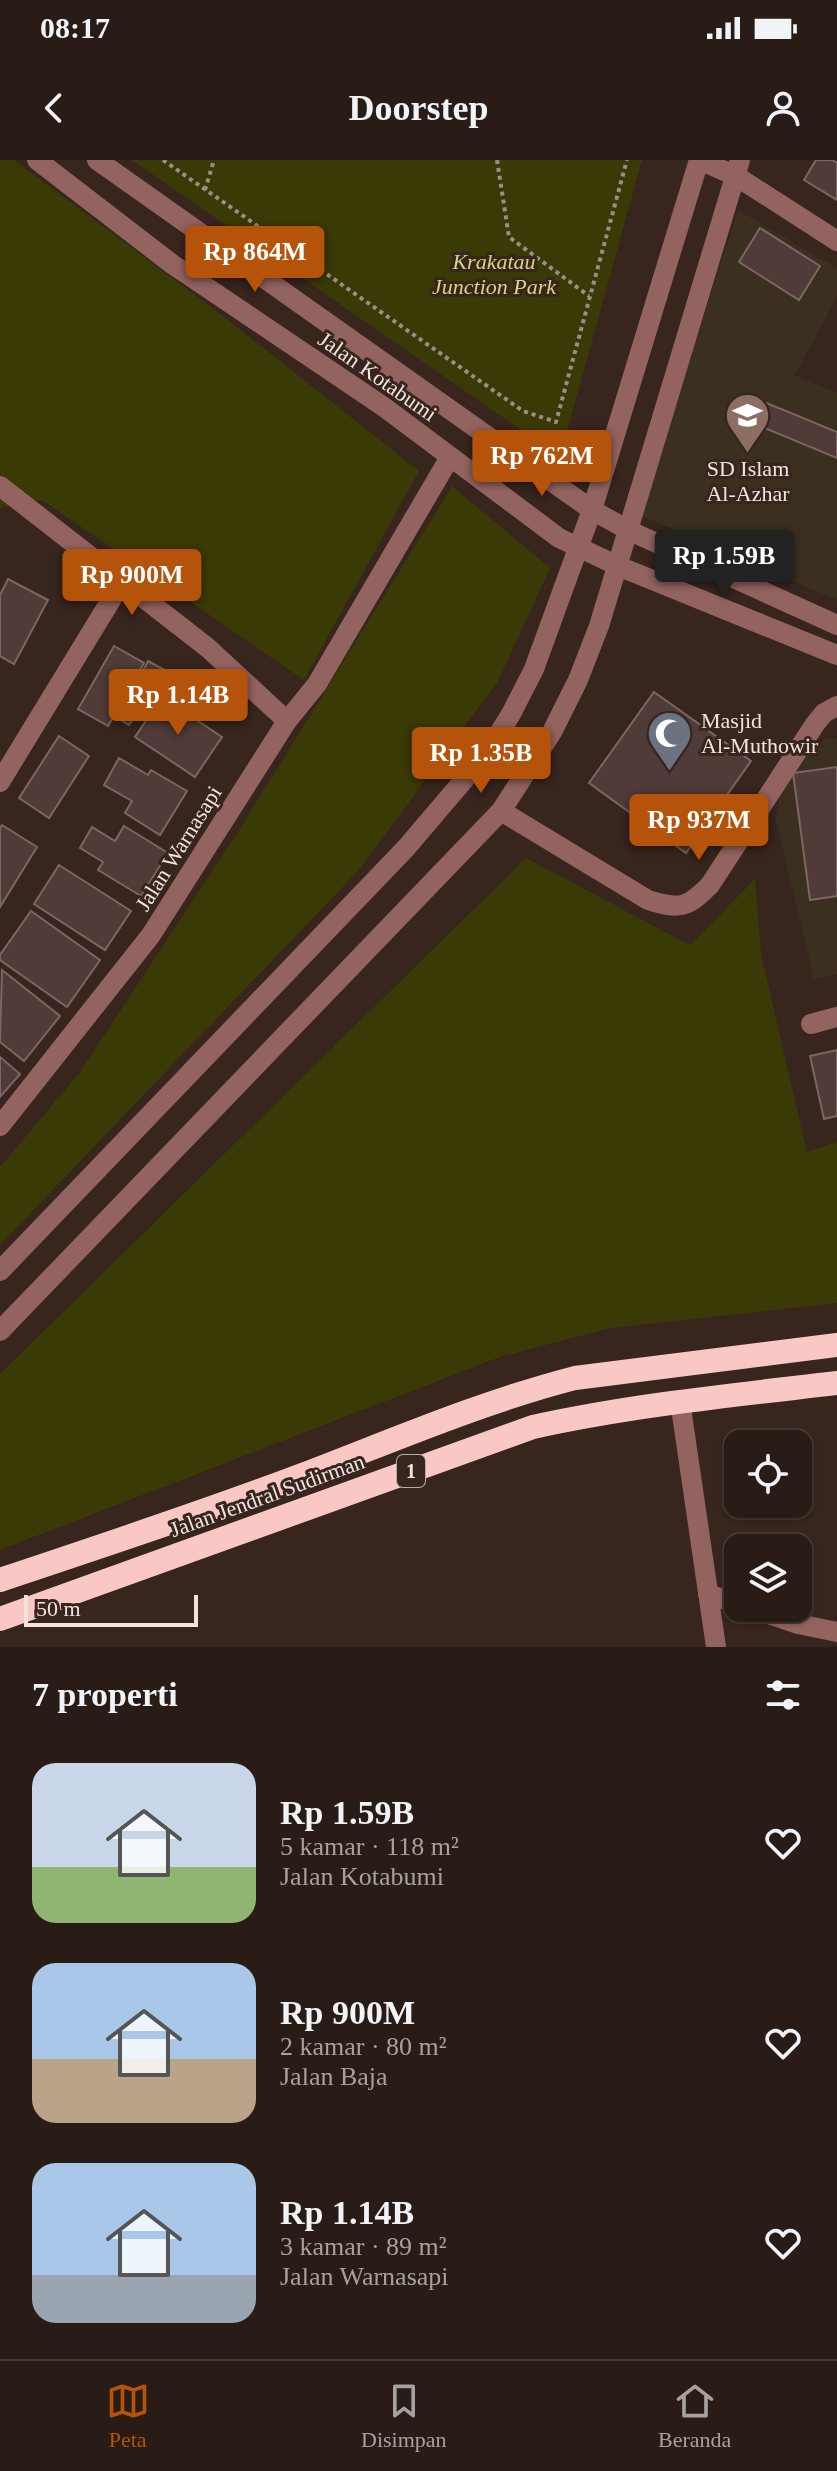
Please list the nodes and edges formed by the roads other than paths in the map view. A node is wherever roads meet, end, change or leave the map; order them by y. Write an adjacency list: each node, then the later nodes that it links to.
1 (37, 160): 6 (street, Jalan Kotabumi)
2 (97, 160): 8 (street, Jalan Kotabumi)
3 (700, 160): 4 (street); 8 (street)
4 (738, 168): 5 (street); 9 (street)
5 (837, 241)
6 (450, 457): 10 (street, Jalan Kotabumi); 16 (street, Jalan Warnasapi)
7 (0, 486): 12 (street)
8 (592, 510): 9 (street, Jalan Kotabumi); 10 (street)
9 (630, 531): 11 (street); 13 (street, Jalan Kotabumi)
10 (579, 547): 11 (street, Jalan Kotabumi); 22 (street)
11 (618, 566): 14 (street, Jalan Kotabumi); 18 (street)
12 (122, 582): 16 (street); 17 (street)
13 (837, 625)
14 (837, 655)
15 (837, 706): 18 (street)
16 (287, 721): 21 (street, Jalan Warnasapi)
17 (0, 782)
18 (501, 811): 23 (street)
19 (837, 1017): 20 (street)
20 (811, 1024)
21 (0, 1126)
22 (0, 1271)
23 (0, 1331)
24 (837, 1345): 27 (highway, 1)
25 (837, 1383): 26 (highway, Jalan Jendral Sudirman / 1)
26 (680, 1401): 28 (street); 30 (highway, Jalan Jendral Sudirman / 1)
27 (0, 1580)
28 (708, 1594): 29 (street); 33 (street)
29 (724, 1599)
30 (0, 1619)
31 (792, 1622): 32 (street)
32 (837, 1632)
33 (716, 1647)

